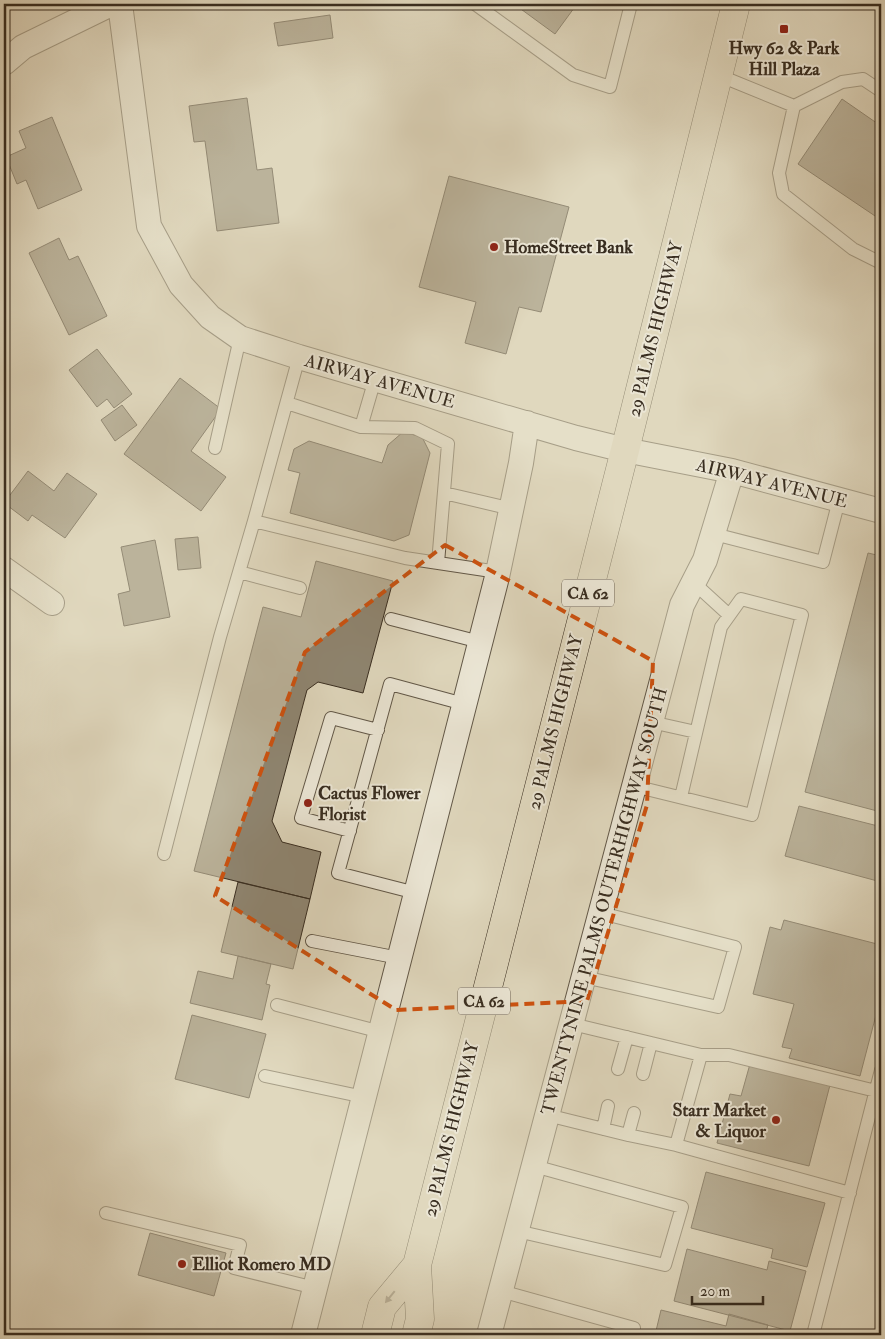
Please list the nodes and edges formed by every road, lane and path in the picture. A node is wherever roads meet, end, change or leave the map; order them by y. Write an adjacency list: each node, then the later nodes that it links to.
1 (111, 4): 6 (street)
2 (120, 4): 11 (street, AIRWAY AVENUE)
3 (475, 4): 4 (lane)
4 (631, 4)
5 (736, 4): 7 (main road, 29 PALMS HIGHWAY / CA 62)
6 (4, 63)
7 (718, 75): 9 (lane); 18 (main road, 29 PALMS HIGHWAY / CA 62)
8 (881, 91): 9 (lane)
9 (794, 106): 10 (lane)
10 (881, 261)
11 (240, 338): 12 (street, AIRWAY AVENUE); 17 (lane)
12 (299, 357): 13 (street, AIRWAY AVENUE); 14 (lane)
13 (375, 379): 15 (street, AIRWAY AVENUE); 16 (lane)
14 (287, 403): 16 (lane); 24 (lane)
15 (527, 423): 18 (street, AIRWAY AVENUE); 22 (street)
16 (361, 427): 20 (lane)
17 (215, 448)
18 (625, 450): 19 (street, AIRWAY AVENUE); 71 (main road, 29 PALMS HIGHWAY / CA 62)
19 (732, 471): 21 (street, AIRWAY AVENUE); 25 (street, TWENTYNINE PALMS OUTERHIGHWAY SOUTH)
20 (444, 493): 22 (lane); 26 (lane)
21 (839, 500): 23 (street, AIRWAY AVENUE); 25 (lane)
22 (512, 509): 29 (street)
23 (881, 511)
24 (254, 521): 26 (lane); 28 (lane)
25 (714, 534): 30 (street, TWENTYNINE PALMS OUTERHIGHWAY SOUTH)
26 (438, 563): 29 (lane)
27 (4, 569): 32 (street)
28 (239, 572): 31 (lane); 43 (lane)
29 (498, 572): 35 (street)
30 (694, 583): 33 (lane); 37 (street, TWENTYNINE PALMS OUTERHIGHWAY SOUTH)
31 (300, 588)
32 (52, 603)
33 (730, 615): 39 (lane); 41 (lane)
34 (391, 619): 35 (lane)
35 (480, 642): 36 (street)
36 (464, 704): 38 (lane); 44 (street)
37 (651, 722): 39 (lane); 40 (street, TWENTYNINE PALMS OUTERHIGHWAY SOUTH)
38 (378, 730): 42 (lane); 42 (lane)
39 (696, 732): 41 (lane)
40 (634, 786): 41 (lane); 45 (street, TWENTYNINE PALMS OUTERHIGHWAY SOUTH)
41 (681, 797)
42 (350, 831): 44 (lane)
43 (164, 854)
44 (416, 893): 47 (street)
45 (601, 913): 48 (street, TWENTYNINE PALMS OUTERHIGHWAY SOUTH); 48 (lane)
46 (312, 941): 47 (lane)
47 (399, 958): 51 (street)
48 (584, 977): 50 (street, TWENTYNINE PALMS OUTERHIGHWAY SOUTH)
49 (277, 1006): 51 (lane)
50 (572, 1024): 52 (lane); 63 (street, TWENTYNINE PALMS OUTERHIGHWAY SOUTH)
51 (380, 1032): 60 (street)
52 (627, 1037): 53 (lane); 55 (lane)
53 (651, 1043): 54 (lane); 57 (lane)
54 (701, 1055): 59 (lane); 66 (lane)
55 (618, 1069)
56 (881, 1070): 59 (lane)
57 (643, 1074)
58 (265, 1076): 60 (lane)
59 (876, 1091): 68 (lane)
60 (364, 1098): 72 (street)
61 (608, 1106): 64 (lane)
62 (634, 1112): 65 (lane)
63 (547, 1115): 64 (lane); 67 (street, TWENTYNINE PALMS OUTERHIGHWAY SOUTH)
64 (603, 1129): 65 (lane)
65 (628, 1135): 66 (lane)
66 (676, 1145): 68 (lane)
67 (534, 1166): 70 (street, TWENTYNINE PALMS OUTERHIGHWAY SOUTH); 70 (lane)
68 (850, 1193): 79 (lane)
69 (106, 1212): 72 (lane)
70 (517, 1231): 73 (street, TWENTYNINE PALMS OUTERHIGHWAY SOUTH)
71 (416, 1265): 75 (main road, 29 PALMS HIGHWAY / CA 62, one-way to 75); 76 (main road, 29 PALMS HIGHWAY / CA 62)
72 (315, 1288): 74 (street)
73 (500, 1291): 77 (street, TWENTYNINE PALMS OUTERHIGHWAY SOUTH); 78 (lane)
74 (303, 1335)
75 (375, 1335)
76 (416, 1335)
77 (491, 1335)
78 (632, 1335)
79 (812, 1335)

